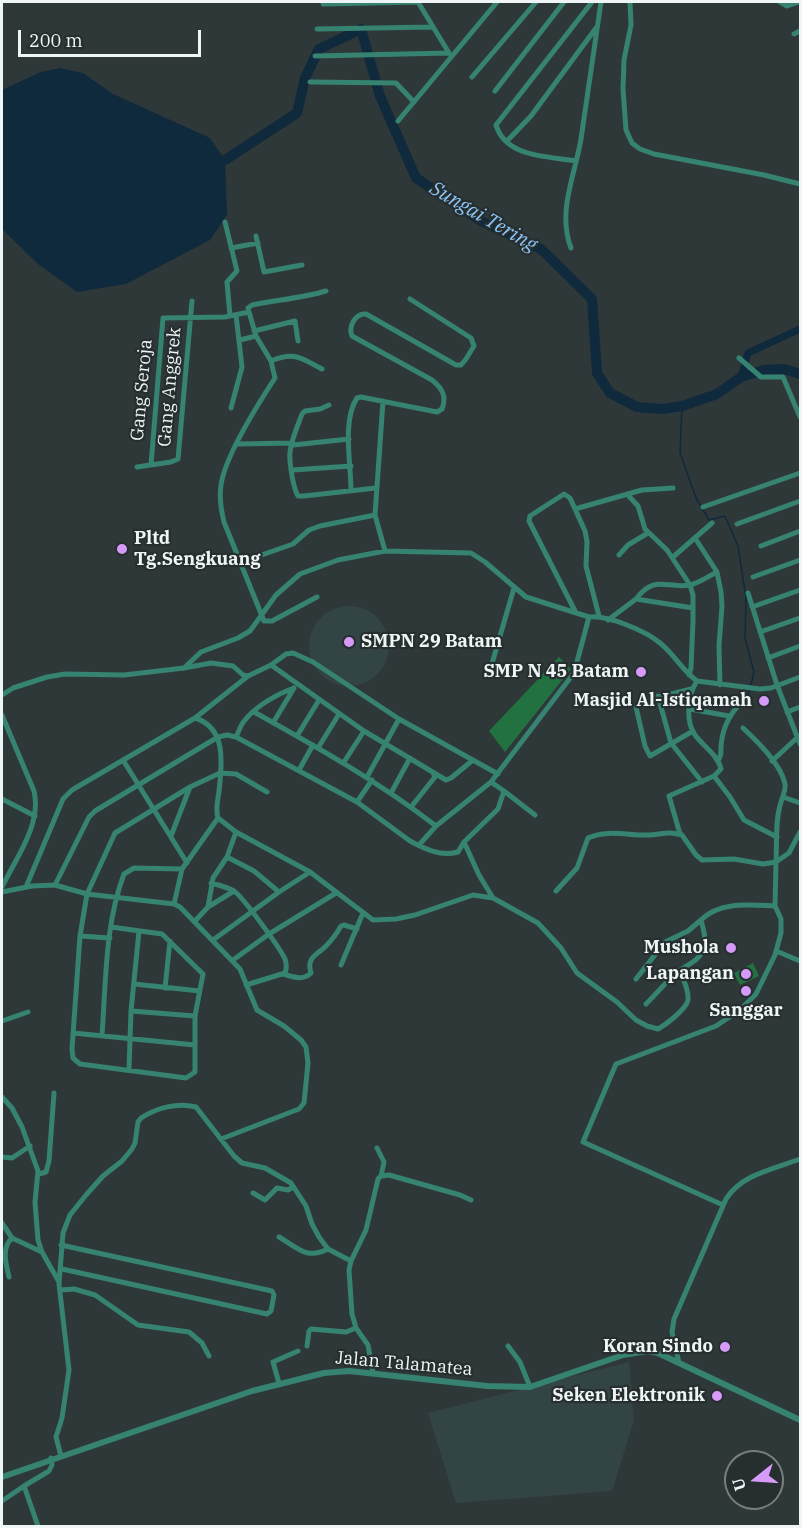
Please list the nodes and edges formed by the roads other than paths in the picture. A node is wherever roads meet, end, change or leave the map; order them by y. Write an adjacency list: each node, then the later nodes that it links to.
1 (418, 2): 10 (street); 12 (street)
2 (497, 2): 17 (street)
3 (536, 2): 19 (street)
4 (564, 2): 21 (street)
5 (592, 2): 24 (street)
6 (601, 2): 13 (street)
7 (630, 2): 26 (street)
8 (781, 2): 9 (street)
9 (799, 2)
10 (377, 3): 11 (street)
11 (323, 4)
12 (433, 27): 14 (street); 17 (street)
13 (597, 27): 24 (street); 25 (street)
14 (317, 29)
15 (801, 31): 16 (street)
16 (794, 34)
17 (450, 55): 18 (street); 22 (street)
18 (315, 56)
19 (472, 77)
20 (310, 82): 22 (street)
21 (495, 91)
22 (414, 102): 23 (street)
23 (398, 121)
24 (507, 141): 25 (street)
25 (576, 161): 31 (street)
26 (801, 184)
27 (225, 222): 30 (street)
28 (256, 236): 29 (street)
29 (258, 243): 30 (street); 32 (street)
30 (231, 248): 37 (street)
31 (571, 248)
32 (302, 265)
33 (326, 291): 36 (street)
34 (410, 299): 45 (street)
35 (192, 301): 38 (street, Gang Anggrek)
36 (249, 312): 37 (street); 39 (street)
37 (233, 316): 38 (street); 40 (street)
38 (191, 318): 52 (street, Gang Anggrek); 52 (street, Gang Seroja)
39 (255, 333): 40 (street); 41 (street); 43 (street)
40 (240, 340): 47 (street)
41 (298, 341)
42 (739, 358): 48 (street)
43 (271, 361): 44 (street); 50 (street)
44 (322, 369)
45 (383, 401): 49 (street); 57 (street)
46 (328, 405): 51 (street)
47 (231, 408)
48 (801, 417)
49 (349, 439): 51 (street); 53 (street)
50 (237, 444): 51 (street); 74 (street)
51 (293, 444): 55 (street)
52 (151, 465): 54 (street)
53 (351, 466): 55 (street); 59 (street)
54 (137, 467)
55 (293, 470): 59 (street)
56 (801, 473): 62 (street)
57 (376, 488): 59 (street); 64 (street)
58 (674, 488): 60 (street)
59 (351, 490)
60 (627, 494): 63 (street); 68 (street)
61 (801, 501): 66 (street)
62 (703, 507)
63 (575, 509): 86 (street); 87 (street)
64 (375, 515): 71 (street); 74 (street)
65 (712, 523): 69 (street)
66 (737, 524)
67 (801, 531): 70 (street)
68 (648, 533): 72 (street); 73 (street)
69 (695, 538): 73 (street); 76 (street)
70 (761, 546)
71 (385, 550): 79 (street); 88 (street)
72 (619, 555)
73 (673, 557): 78 (street)
74 (239, 560): 88 (street)
75 (801, 560): 77 (street)
76 (717, 572): 78 (street); 102 (street)
77 (753, 576)
78 (690, 585): 83 (street); 85 (street)
79 (514, 588): 86 (street); 96 (street)
80 (801, 590): 84 (street)
81 (748, 592): 84 (street)
82 (317, 597): 88 (street)
83 (636, 599): 85 (street); 91 (street)
84 (752, 607): 92 (street)
85 (693, 608): 98 (street)
86 (575, 611): 89 (street)
87 (599, 616): 89 (street); 91 (street)
88 (261, 617): 97 (street)
89 (590, 617): 140 (street)
90 (801, 618): 92 (street)
91 (608, 620): 98 (street)
92 (760, 632): 94 (street)
93 (801, 646): 94 (street)
94 (768, 658): 103 (street)
95 (271, 665): 99 (street); 104 (street); 118 (street)
96 (491, 667)
97 (184, 668): 99 (street); 106 (street)
98 (689, 675): 101 (street)
99 (248, 676): 117 (street)
100 (801, 677): 103 (street)
101 (697, 681): 102 (street); 105 (street)
102 (720, 684): 103 (street)
103 (777, 685): 113 (street)
104 (295, 686): 108 (street); 112 (street); 119 (street)
105 (691, 689): 107 (street); 111 (street)
106 (2, 695)
107 (658, 696): 128 (street); 128 (street)
108 (319, 700): 114 (street); 123 (street)
109 (738, 706): 116 (street)
110 (801, 707): 113 (street)
111 (690, 709): 116 (street); 122 (street)
112 (254, 712): 119 (street); 126 (street)
113 (787, 712): 124 (street)
114 (339, 714): 121 (street); 130 (street)
115 (2, 715): 157 (street)
116 (729, 716): 134 (street)
117 (195, 718): 125 (street); 132 (street)
118 (399, 719): 127 (street); 133 (street)
119 (273, 723): 123 (street)
120 (743, 728): 135 (street)
121 (364, 731): 127 (street); 136 (street)
122 (693, 731): 128 (street); 134 (street)
123 (297, 736): 130 (street)
124 (799, 736): 129 (street); 135 (street)
125 (218, 737): 126 (street); 138 (street); 145 (street)
126 (236, 737): 137 (street)
127 (386, 744): 131 (street); 142 (street)
128 (671, 744): 144 (street)
129 (801, 744)
130 (316, 746): 136 (street); 137 (street)
131 (410, 758): 139 (street); 149 (street)
132 (123, 760): 145 (street); 176 (street)
133 (473, 760): 139 (street); 140 (street)
134 (718, 761): 141 (street)
135 (772, 761): 150 (street)
136 (344, 762): 142 (street)
137 (299, 770): 152 (street)
138 (220, 773): 146 (street); 148 (street); 158 (street)
139 (433, 773): 154 (street)
140 (498, 774): 143 (street)
141 (714, 776): 144 (street); 164 (street)
142 (370, 779): 149 (street); 152 (street)
143 (491, 782): 147 (street); 159 (street)
144 (702, 782): 162 (street)
145 (138, 785): 155 (street); 174 (street)
146 (190, 787): 155 (street); 163 (street)
147 (504, 791): 156 (street); 165 (street)
148 (267, 792)
149 (391, 793): 154 (street)
150 (783, 797): 153 (street); 164 (street)
151 (2, 799): 157 (street)
152 (357, 802): 166 (street)
153 (801, 803)
154 (411, 807): 159 (street)
155 (153, 810): 163 (street); 182 (street)
156 (535, 815)
157 (34, 816): 172 (street)
158 (218, 818): 160 (street); 168 (street)
159 (436, 826): 166 (street)
160 (236, 832): 167 (street); 171 (street)
161 (801, 832): 169 (street)
162 (680, 834): 169 (street); 178 (street)
163 (171, 836): 168 (street)
164 (777, 837): 169 (street)
165 (464, 842): 166 (street); 184 (street)
166 (419, 845)
167 (227, 857): 173 (street); 180 (street)
168 (187, 862): 170 (street)
169 (776, 862): 186 (street)
170 (182, 869): 183 (street); 185 (street)
171 (310, 872): 180 (street); 181 (street)
172 (4, 877): 175 (street)
173 (211, 883): 177 (street); 187 (street)
174 (55, 885): 176 (street); 182 (street)
175 (2, 887)
176 (26, 887): 179 (street)
177 (234, 891): 187 (street); 188 (street)
178 (556, 891)
179 (2, 892)
180 (279, 892): 188 (street)
181 (336, 893): 189 (street); 195 (street)
182 (87, 894): 183 (street); 196 (street)
183 (115, 898): 185 (street); 192 (street)
184 (494, 898): 189 (street); 204 (street)
185 (174, 904): 191 (street)
186 (775, 906): 190 (street); 200 (street)
187 (208, 907): 191 (street)
188 (251, 912): 195 (street); 198 (street)
189 (363, 913): 193 (street)
190 (701, 920): 204 (street); 206 (street)
191 (195, 921): 198 (street)
192 (111, 927): 194 (street); 197 (street)
193 (357, 929): 203 (street); 205 (street)
194 (139, 931): 199 (street); 207 (street)
195 (268, 934): 201 (street); 205 (street)
196 (80, 936): 197 (street); 216 (street)
197 (110, 938): 217 (street)
198 (213, 940): 201 (street)
199 (170, 941): 209 (street); 210 (street)
200 (776, 951): 202 (street); 233 (street)
201 (233, 960): 208 (street)
202 (801, 961)
203 (341, 965)
204 (679, 971): 211 (street)
205 (283, 974): 208 (street)
206 (636, 979)
207 (134, 984): 209 (street); 212 (street)
208 (246, 985): 223 (street)
209 (165, 988): 210 (street)
210 (200, 991): 214 (street)
211 (646, 1004)
212 (131, 1011): 214 (street); 218 (street)
213 (28, 1012): 215 (street)
214 (195, 1016): 219 (street)
215 (2, 1021)
216 (74, 1033): 217 (street); 220 (street)
217 (102, 1035): 218 (street)
218 (131, 1039): 219 (street); 220 (street)
219 (195, 1045): 220 (street)
220 (129, 1069)
221 (54, 1093): 228 (street)
222 (2, 1097): 224 (street)
223 (221, 1139): 230 (street); 237 (street)
224 (30, 1146): 226 (street); 228 (street)
225 (377, 1148): 229 (street)
226 (2, 1156)
227 (801, 1159): 233 (street)
228 (39, 1174): 239 (street)
229 (381, 1176): 232 (street); 240 (street)
230 (293, 1187): 231 (street); 238 (street)
231 (253, 1192)
232 (471, 1200)
233 (723, 1205): 249 (street)
234 (2, 1223): 236 (street)
235 (279, 1237): 238 (street)
236 (12, 1238): 239 (street); 242 (street)
237 (61, 1245): 241 (street); 241 (street)
238 (328, 1249): 240 (street)
239 (42, 1252): 243 (street)
240 (351, 1261): 244 (street)
241 (62, 1269): 243 (street)
242 (9, 1276)
243 (60, 1287): 248 (street); 254 (street)
244 (356, 1328): 245 (street); 250 (street)
245 (307, 1346)
246 (508, 1346): 252 (street)
247 (298, 1350): 251 (street)
248 (209, 1356)
249 (679, 1363): 252 (street, Jalan Talamatea); 253 (street, Jalan Talamatea)
250 (373, 1373): 251 (street, Jalan Talamatea); 252 (street, Jalan Talamatea)
251 (279, 1383): 254 (street, Jalan Talamatea)
252 (530, 1387)
253 (801, 1420)
254 (62, 1455): 255 (street, Jalan Talamatea)
255 (51, 1458): 256 (street, Jalan Talamatea); 257 (street)
256 (2, 1476)
257 (24, 1486): 258 (street); 259 (street)
258 (2, 1501)
259 (38, 1527)

